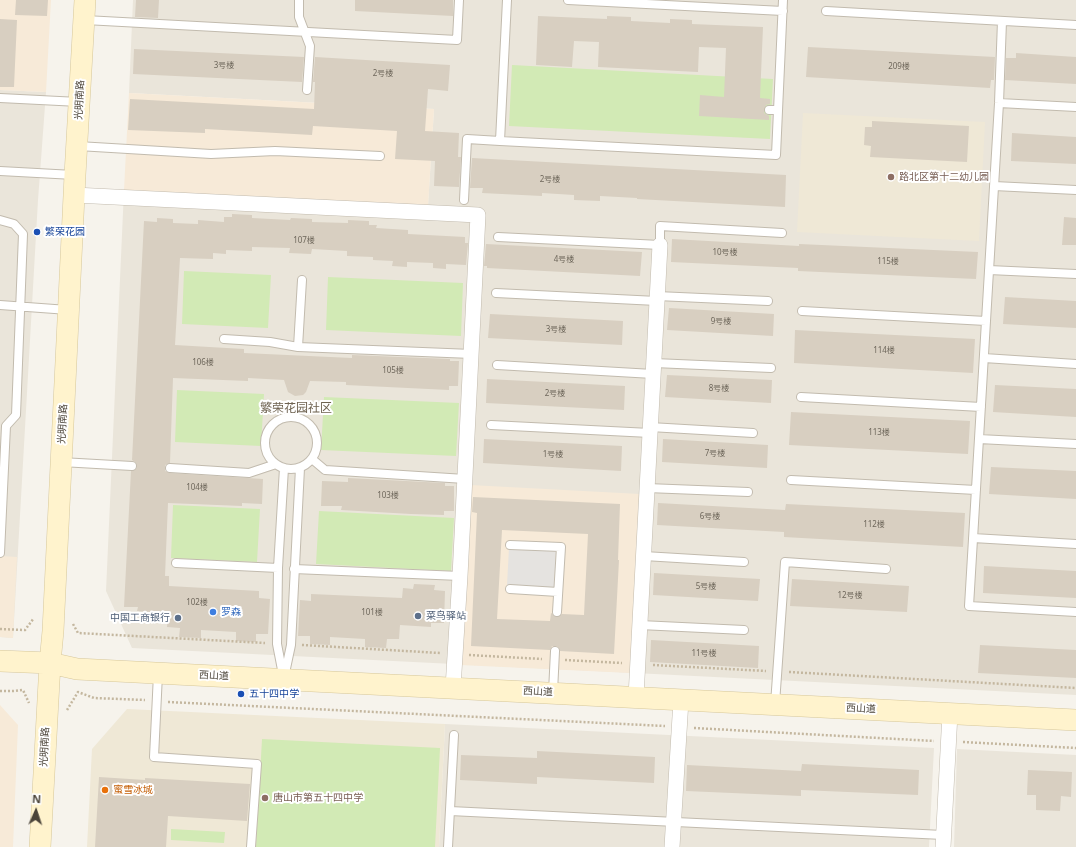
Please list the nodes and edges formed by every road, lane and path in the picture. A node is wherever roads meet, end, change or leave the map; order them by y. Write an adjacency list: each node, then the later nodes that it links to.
1 (299, 0): 11 (lane)
2 (459, 0): 11 (lane)
3 (507, 0): 19 (lane)
4 (568, 0): 7 (lane)
5 (784, 0): 7 (lane)
6 (85, 10): 11 (lane); 14 (street, 光明南路)
7 (783, 11): 18 (lane)
8 (826, 11): 9 (lane)
9 (1002, 21): 10 (lane); 15 (lane)
10 (1076, 24)
11 (304, 31): 12 (lane)
12 (307, 90)
13 (0, 98): 14 (lane)
14 (80, 102): 20 (street, 光明南路)
15 (999, 103): 16 (lane); 24 (lane)
16 (1076, 107)
17 (769, 110): 18 (lane)
18 (778, 110): 19 (lane)
19 (500, 141): 27 (lane)
20 (77, 146): 21 (lane); 23 (street, 光明南路)
21 (380, 156)
22 (0, 171): 23 (lane)
23 (75, 175): 26 (street, 光明南路)
24 (994, 186): 25 (lane); 32 (lane)
25 (1076, 190)
26 (74, 195): 40 (street, 光明南路); 45 (street)
27 (464, 200)
28 (0, 220): 39 (lane)
29 (782, 232): 31 (lane)
30 (498, 237): 31 (lane)
31 (660, 245): 36 (street)
32 (989, 270): 33 (lane); 42 (lane)
33 (1076, 274)
34 (302, 280): 44 (lane)
35 (496, 293): 36 (lane)
36 (657, 299): 37 (lane); 50 (street)
37 (768, 301)
38 (0, 305): 39 (lane)
39 (21, 307): 40 (lane); 54 (lane)
40 (68, 310): 60 (street, 光明南路)
41 (802, 311): 42 (lane)
42 (986, 321): 46 (lane)
43 (224, 340): 44 (lane)
44 (298, 347): 45 (lane)
45 (472, 354): 66 (street)
46 (984, 358): 47 (lane); 52 (lane)
47 (1076, 364)
48 (497, 366): 50 (lane)
49 (771, 368): 50 (lane)
50 (653, 369): 55 (street)
51 (801, 397): 52 (lane)
52 (981, 407): 57 (lane)
53 (491, 425): 55 (lane)
54 (3, 426): 74 (lane)
55 (650, 430): 56 (lane); 68 (street)
56 (753, 434)
57 (979, 439): 58 (lane); 69 (lane)
58 (1076, 444)
59 (312, 459): 61 (lane); 65 (lane); 66 (lane)
60 (61, 462): 62 (lane); 96 (street, 光明南路)
61 (276, 464): 63 (lane); 64 (lane)
62 (132, 466)
63 (170, 468)
64 (284, 468): 65 (lane); 78 (lane)
65 (300, 468): 80 (lane)
66 (465, 479): 81 (street)
67 (791, 480): 69 (lane)
68 (647, 488): 70 (lane); 75 (street)
69 (976, 490): 71 (lane)
70 (748, 492)
71 (973, 538): 72 (lane); 85 (lane)
72 (1076, 544)
73 (510, 545): 83 (lane)
74 (0, 553)
75 (644, 556): 76 (lane); 86 (street)
76 (744, 562)
77 (176, 563): 78 (lane)
78 (278, 568): 91 (lane)
79 (886, 568): 98 (lane)
80 (294, 569): 81 (lane); 92 (lane)
81 (460, 576): 93 (street)
82 (510, 589): 83 (lane)
83 (558, 592): 84 (lane)
84 (557, 612)
85 (1076, 612)
86 (640, 625): 89 (lane); 97 (street)
87 (0, 629): 88 (path)
88 (24, 630)
89 (744, 630)
90 (78, 633): 91 (path)
91 (277, 644): 100 (lane)
92 (291, 645): 93 (path); 100 (lane)
93 (455, 654): 94 (path); 101 (street)
94 (555, 655): 97 (path); 106 (lane)
95 (0, 661): 96 (street, 西山道)
96 (50, 663): 99 (street, 西山道); 120 (street, 光明南路)
97 (638, 664): 98 (path); 107 (street)
98 (777, 672): 102 (path); 110 (lane)
99 (158, 673): 100 (street, 西山道); 109 (lane)
100 (284, 679): 101 (street, 西山道)
101 (453, 688): 106 (street, 西山道)
102 (1076, 688)
103 (23, 690): 104 (path)
104 (0, 691)
105 (78, 692): 109 (path)
106 (553, 693): 107 (street, 西山道)
107 (636, 697): 108 (street, 西山道)
108 (681, 700): 110 (street, 西山道); 113 (street)
109 (157, 701): 113 (path); 121 (lane)
110 (775, 704): 111 (street, 西山道)
111 (950, 713): 112 (street, 西山道); 115 (street)
112 (1076, 720)
113 (680, 727): 115 (path); 118 (street)
114 (454, 735): 117 (lane)
115 (948, 741): 116 (path); 119 (street)
116 (1076, 748)
117 (450, 810): 118 (lane); 122 (lane)
118 (673, 821): 119 (lane); 123 (street)
119 (943, 841)
120 (40, 847)
121 (251, 847)
122 (448, 847)
123 (672, 847)

